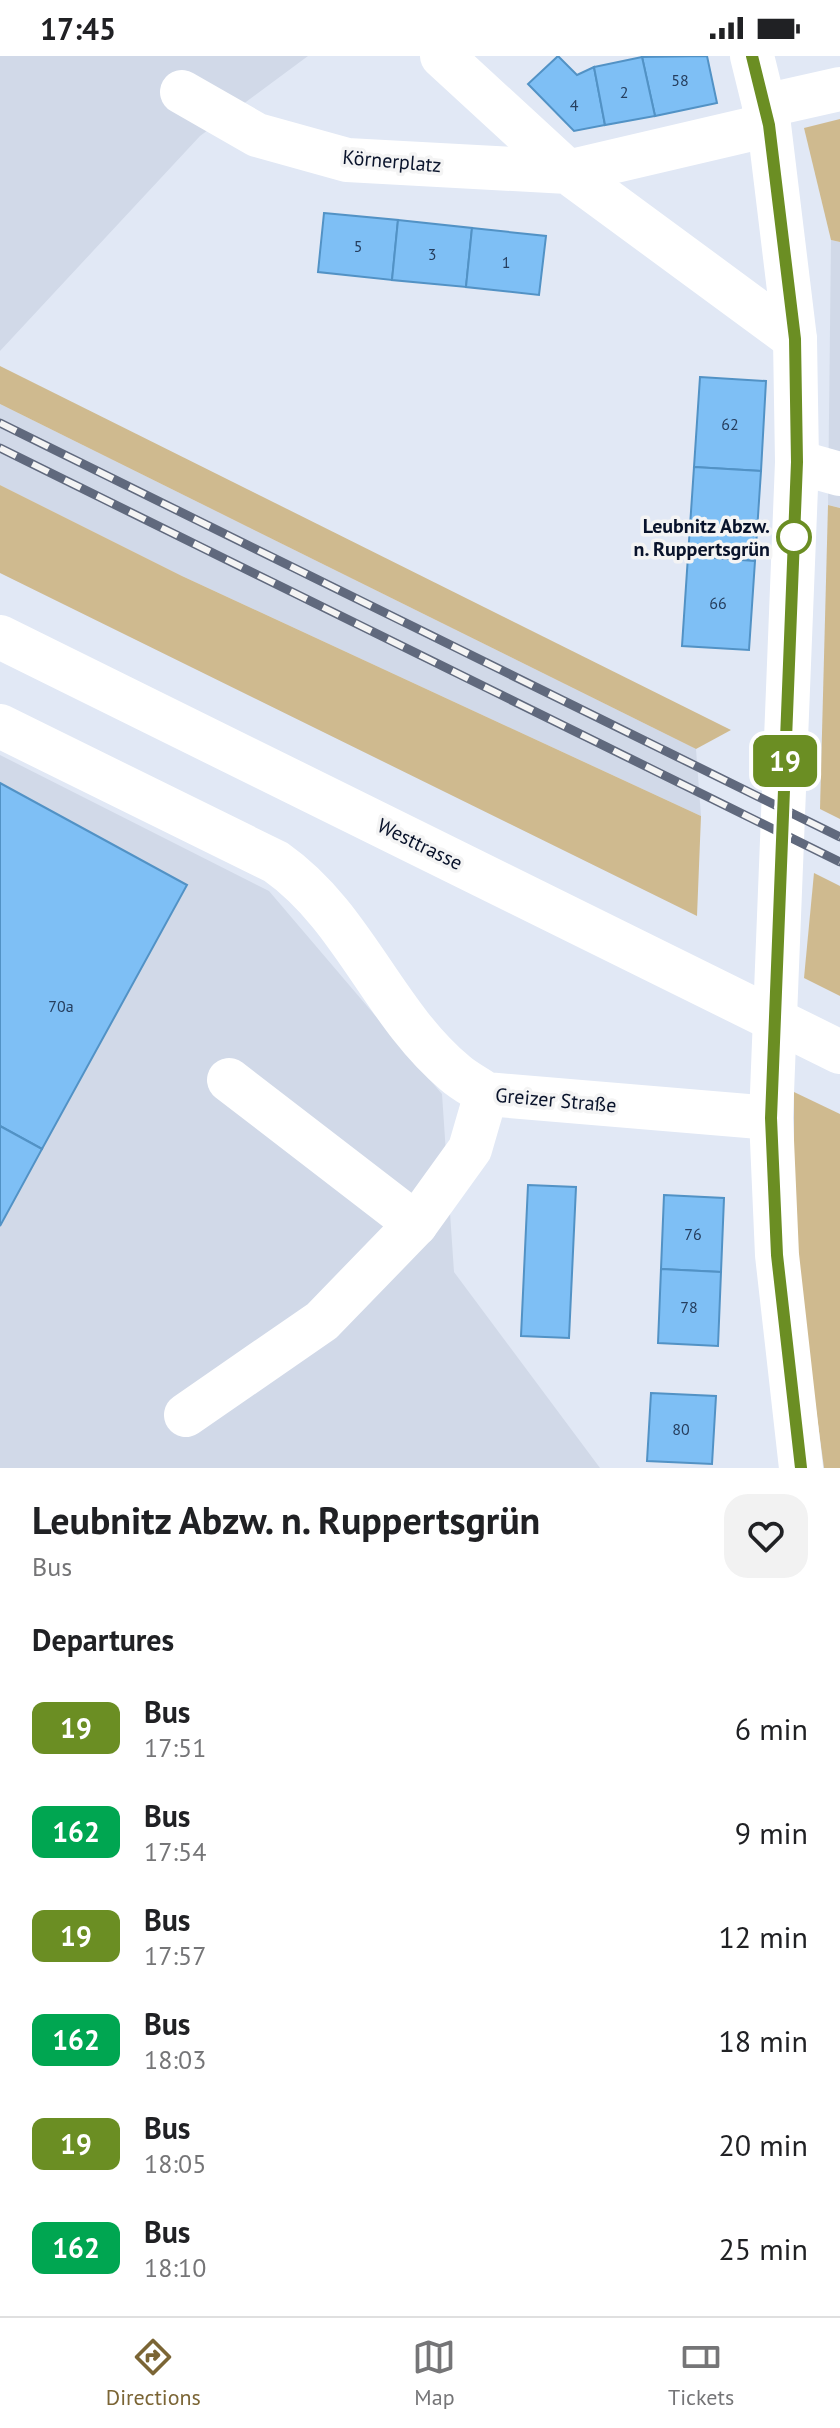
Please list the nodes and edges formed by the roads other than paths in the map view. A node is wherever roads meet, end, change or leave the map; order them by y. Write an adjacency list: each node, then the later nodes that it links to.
1 (442, 56): 6 (main road)
2 (752, 56): 5 (main road)
3 (840, 89): 5 (main road, Körnerplatz)
4 (182, 92): 6 (main road, Körnerplatz)
5 (766, 115): 6 (main road, Körnerplatz); 7 (main road)
6 (568, 172): 7 (main road)
7 (795, 339): 8 (main road)
8 (797, 462): 9 (main road); 15 (main road)
9 (840, 474)
10 (0, 637): 12 (main road, Westtrasse)
11 (0, 726): 14 (main road)
12 (840, 1052)
13 (229, 1080): 16 (main road)
14 (486, 1094): 15 (main road, Greizer Straße); 16 (main road, Greizer Straße)
15 (771, 1118): 18 (main road)
16 (416, 1224): 17 (main road, Greizer Straße)
17 (186, 1415)
18 (801, 1468)

